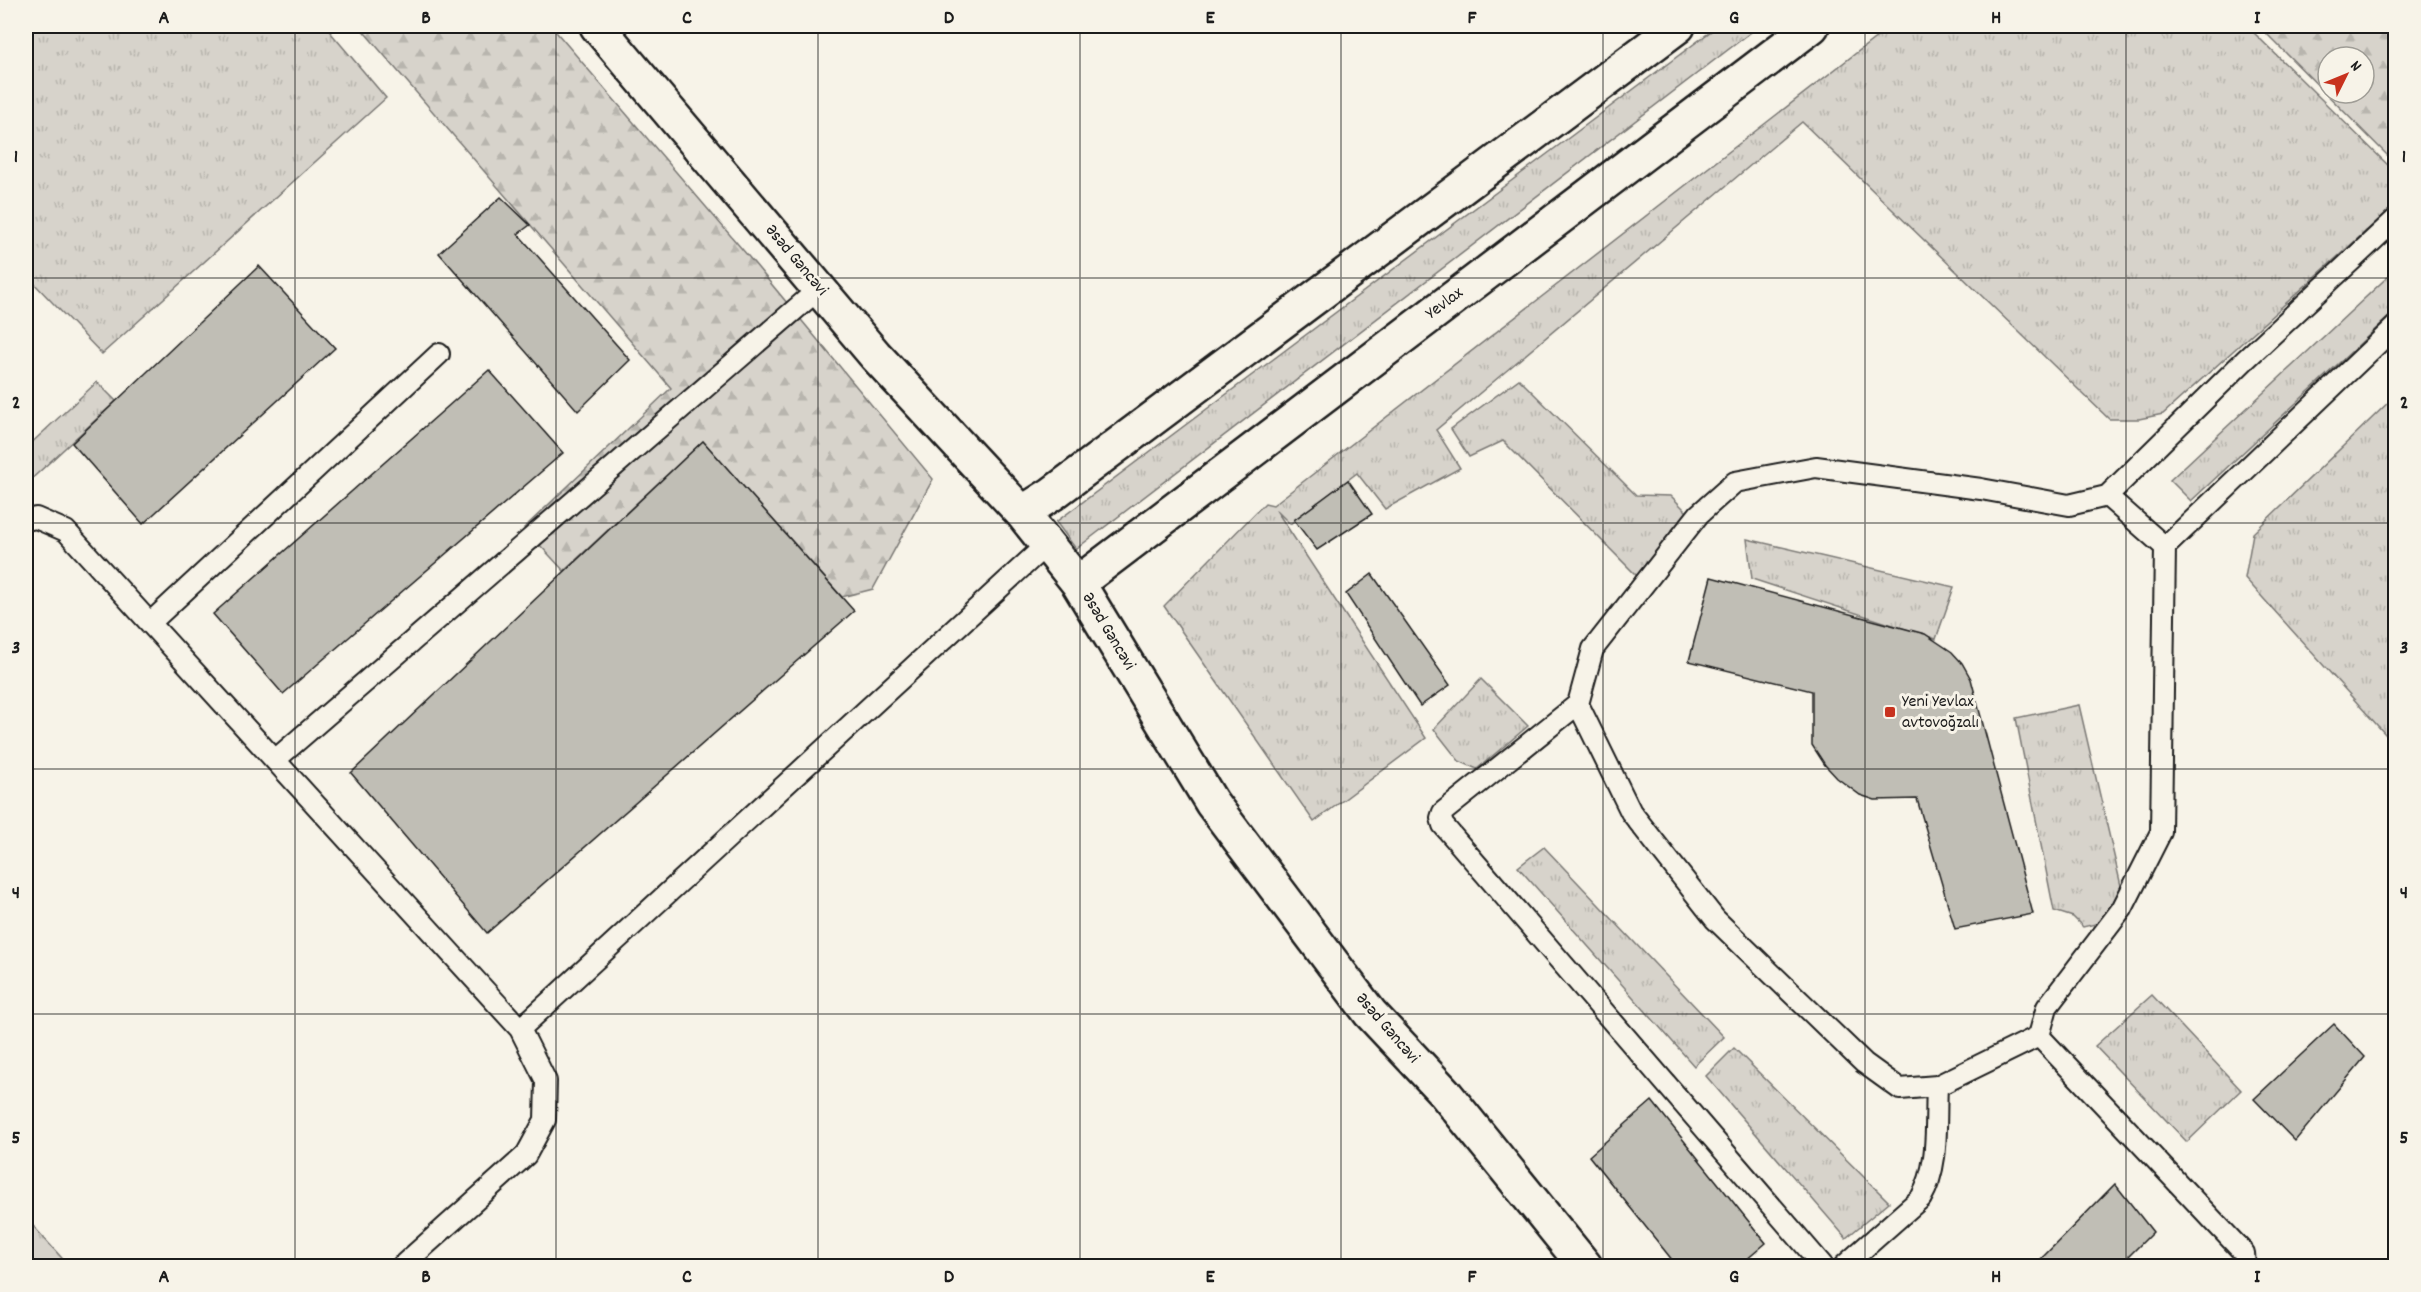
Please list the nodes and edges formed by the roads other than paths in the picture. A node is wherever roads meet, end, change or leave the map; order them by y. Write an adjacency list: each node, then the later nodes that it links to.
1 (597, 26): 5 (street, Əsəd Gəncəvi)
2 (1678, 26): 9 (street)
3 (1812, 26): 13 (street, Yevlax)
4 (2396, 219): 8 (lane)
5 (820, 288): 9 (street, Əsəd Gəncəvi); 16 (lane)
6 (2396, 326): 12 (lane)
7 (438, 354): 14 (lane)
8 (2107, 496): 12 (lane); 15 (lane)
9 (1022, 513): 11 (street, Əsəd Gəncəvi)
10 (26, 520): 14 (lane)
11 (1046, 545): 13 (street, Əsəd Gəncəvi); 17 (lane)
12 (2165, 547): 18 (lane)
13 (1078, 583): 21 (street, Əsəd Gəncəvi)
14 (150, 623): 16 (lane)
15 (1578, 704): 19 (lane); 22 (lane)
16 (275, 760): 17 (lane)
17 (520, 1029): 20 (lane)
18 (2039, 1036): 19 (lane); 24 (lane)
19 (1937, 1086): 23 (lane)
20 (402, 1266)
21 (1585, 1266)
22 (1823, 1266)
23 (1844, 1266)
24 (2245, 1266)

